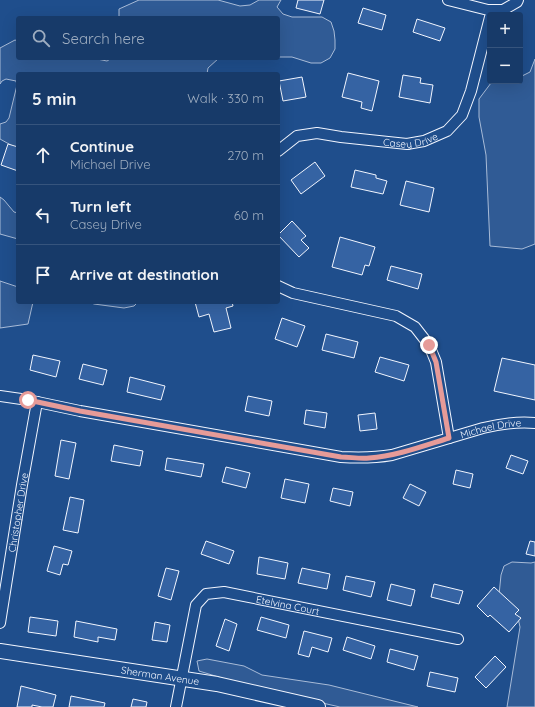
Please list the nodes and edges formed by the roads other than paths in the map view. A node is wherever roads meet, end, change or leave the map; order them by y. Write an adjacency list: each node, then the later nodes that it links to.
1 (448, 0): 3 (street)
2 (518, 0): 4 (street)
3 (490, 12)
4 (497, 12)
5 (487, 29): 6 (street, Casey Drive)
6 (280, 149)
7 (280, 287): 11 (street)
8 (0, 396): 9 (street, Michael Drive)
9 (37, 402): 11 (street, Michael Drive); 12 (street, Christopher Drive)
10 (535, 424): 11 (street, Michael Drive)
11 (449, 438)
12 (0, 623)
13 (458, 639): 15 (street, Etelvina Court)
14 (0, 651): 15 (street, Sherman Avenue)
15 (181, 679): 16 (street, Etelvina Court); 17 (street, Sherman Avenue)
16 (176, 707)
17 (318, 707)

